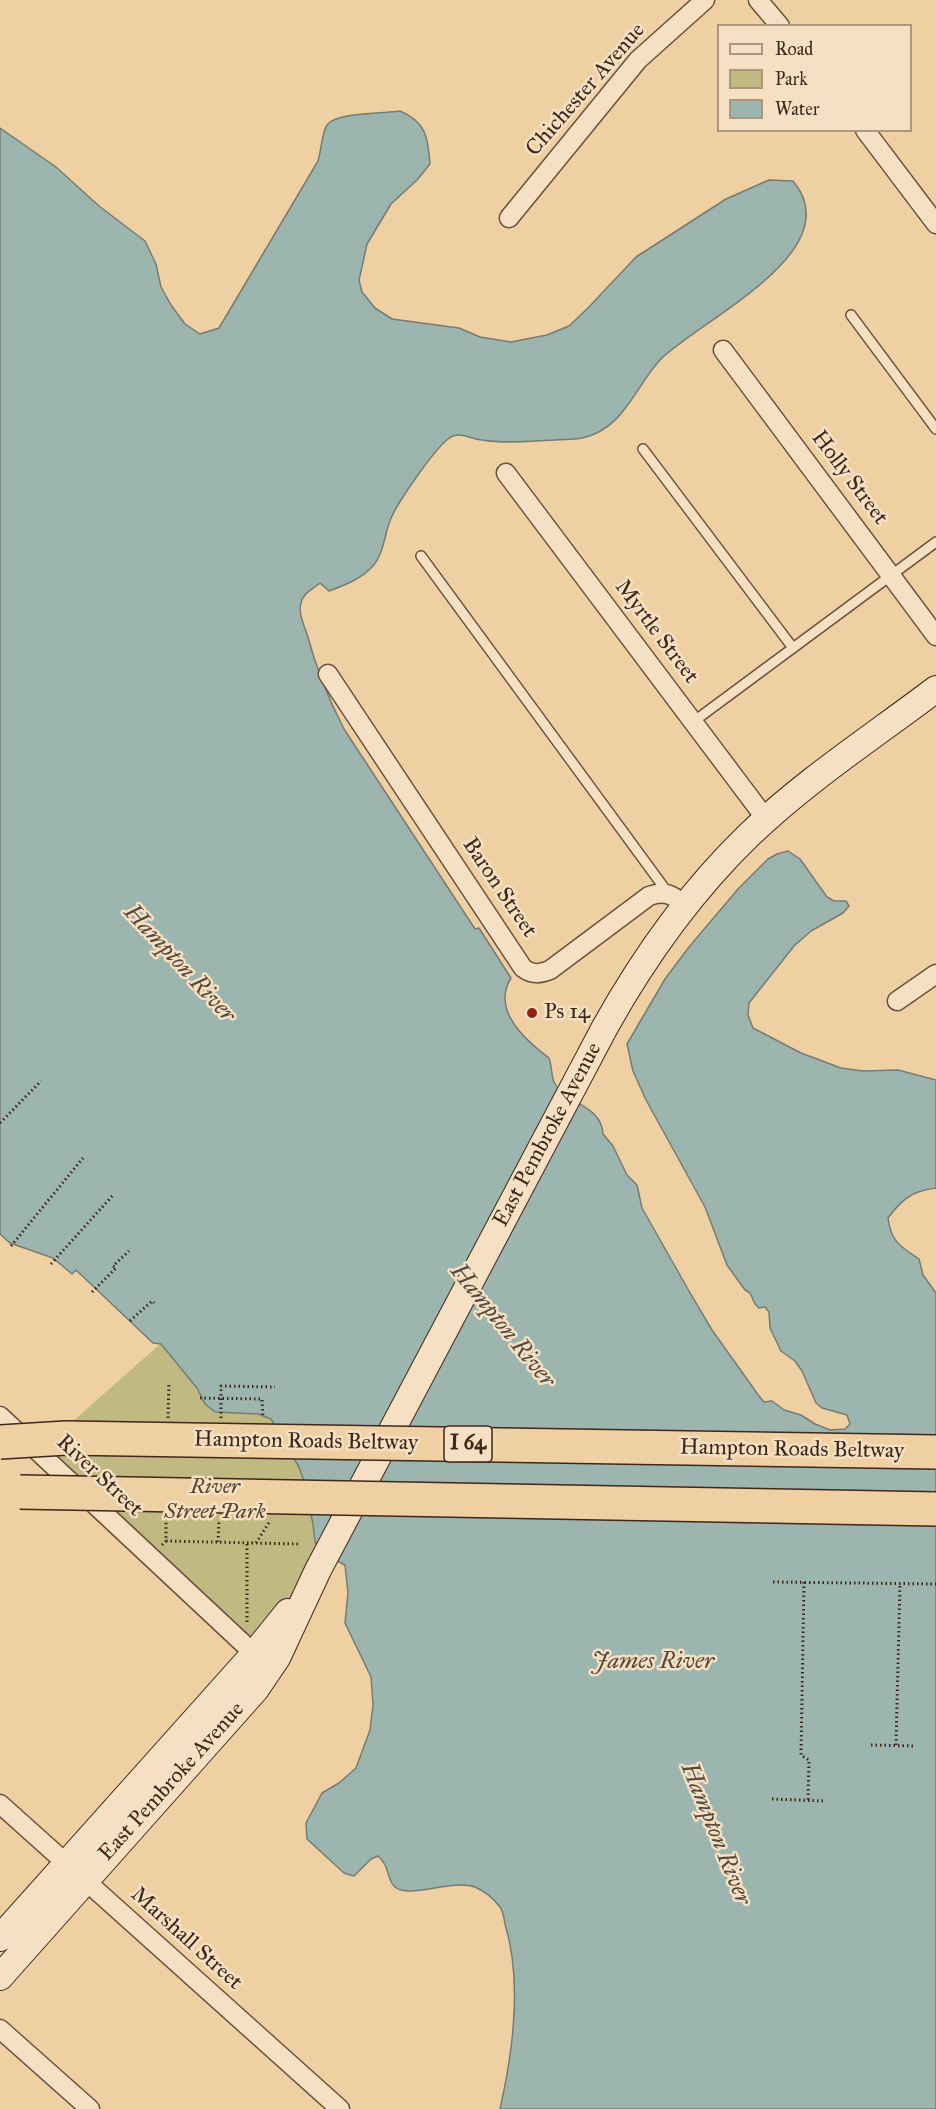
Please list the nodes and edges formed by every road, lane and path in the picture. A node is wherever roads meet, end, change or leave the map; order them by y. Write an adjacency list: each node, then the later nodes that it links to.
1 (705, 0): 5 (street, Chichester Avenue)
2 (758, 0): 3 (street)
3 (778, 24)
4 (867, 132): 6 (street)
5 (509, 218)
6 (936, 224)
7 (851, 315): 9 (lane)
8 (723, 350): 14 (street, Holly Street)
9 (936, 429)
10 (643, 449): 16 (lane)
11 (507, 473): 19 (street, Myrtle Street)
12 (936, 542): 14 (lane)
13 (421, 556): 21 (lane)
14 (891, 575): 15 (street, Holly Street); 16 (lane)
15 (936, 636)
16 (793, 648): 19 (lane)
17 (328, 674): 21 (street, Baron Street)
18 (936, 689): 20 (main road, East Pembroke Avenue)
19 (693, 722): 20 (street, Myrtle Street)
20 (766, 819): 21 (main road, East Pembroke Avenue)
21 (677, 899): 51 (main road, East Pembroke Avenue, bridge)
22 (936, 974): 23 (street)
23 (897, 1001)
24 (41, 1081): 25 (path)
25 (0, 1123)
26 (84, 1158): 28 (path)
27 (114, 1194): 30 (path)
28 (11, 1246)
29 (129, 1251): 31 (path)
30 (51, 1264)
31 (92, 1292)
32 (154, 1303): 33 (path)
33 (130, 1321)
34 (275, 1387): 36 (path)
35 (200, 1398): 36 (path)
36 (221, 1399): 38 (path); 39 (path)
37 (0, 1416): 51 (street, River Street)
38 (221, 1417)
39 (263, 1421)
40 (0, 1442): 41 (highway, Hampton Roads Beltway / I 64, bridge)
41 (936, 1452)
42 (20, 1492): 43 (highway, bridge)
43 (936, 1509)
44 (166, 1541): 45 (path)
45 (247, 1543): 46 (path); 51 (path)
46 (299, 1544)
47 (773, 1582): 48 (path)
48 (804, 1582): 49 (path); 56 (path)
49 (900, 1584): 50 (path); 53 (path)
50 (936, 1584)
51 (258, 1652): 59 (main road, East Pembroke Avenue)
52 (871, 1745): 53 (path)
53 (896, 1745): 54 (path)
54 (914, 1746)
55 (772, 1799): 56 (path)
56 (808, 1801): 57 (path)
57 (826, 1801)
58 (0, 1804): 59 (street, Marshall Street)
59 (76, 1872): 60 (main road, East Pembroke Avenue); 61 (main road, East Pembroke Avenue); 64 (street, Marshall Street)
60 (0, 1938)
61 (0, 1977)
62 (0, 2029): 63 (street)
63 (90, 2109)
64 (340, 2109)

